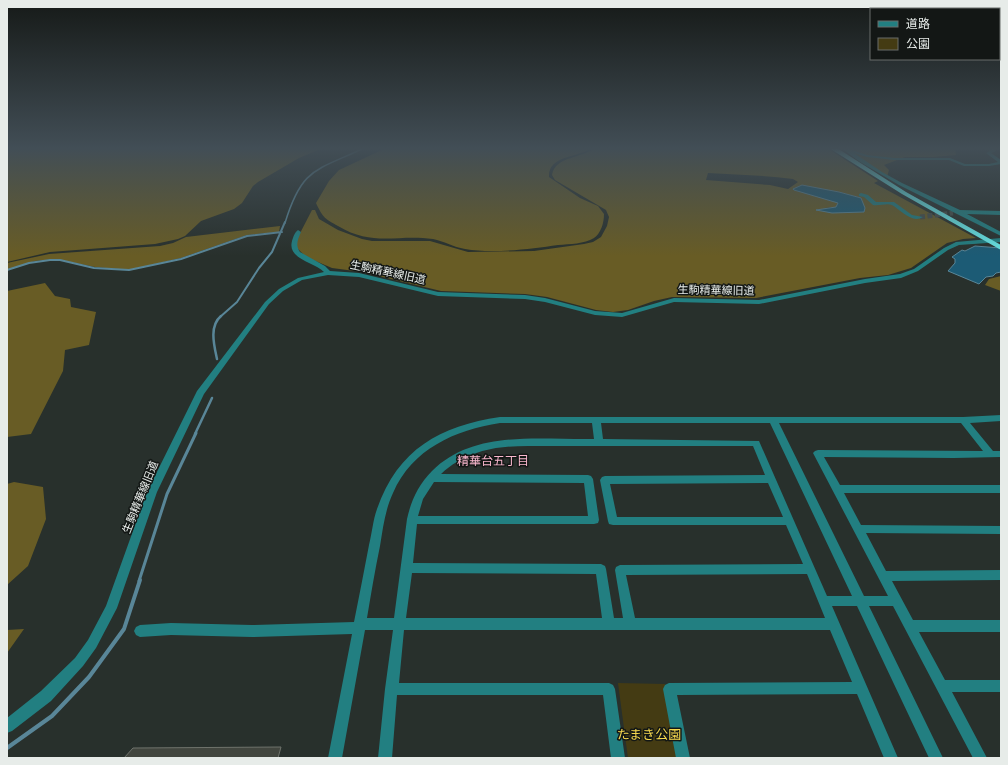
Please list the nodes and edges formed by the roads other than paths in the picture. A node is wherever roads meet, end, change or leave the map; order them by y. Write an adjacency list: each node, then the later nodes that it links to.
1 (888, 184): 12 (highway)
2 (900, 184): 6 (street)
3 (861, 195): 5 (street)
4 (885, 198): 5 (street)
5 (892, 203): 8 (street)
6 (957, 212): 7 (street); 10 (street)
7 (1001, 213)
8 (920, 217)
9 (298, 232): 13 (street)
10 (1001, 234)
11 (1001, 240): 13 (street, 生駒精華線旧道)
12 (1001, 248)
13 (328, 273): 47 (street, 生駒精華線旧道)
14 (1001, 418): 17 (street)
15 (596, 420): 16 (street); 18 (street); 39 (street)
16 (773, 420): 17 (street); 33 (street)
17 (963, 420): 19 (street)
18 (600, 443): 20 (street); 21 (street)
19 (996, 454): 22 (street)
20 (433, 478): 24 (street); 24 (street)
21 (771, 479): 25 (street); 25 (street)
22 (838, 489): 23 (street); 26 (street)
23 (1001, 489)
24 (413, 520): 28 (street)
25 (789, 521): 29 (street)
26 (859, 529): 27 (street); 31 (street)
27 (1001, 530)
28 (406, 568): 35 (street); 36 (street)
29 (809, 569): 32 (street); 37 (street)
30 (1001, 575): 31 (street)
31 (884, 576): 34 (street)
32 (823, 600): 33 (street); 38 (street)
33 (860, 601): 34 (street); 53 (street)
34 (897, 601): 40 (street)
35 (399, 624): 36 (street); 39 (street); 45 (street)
36 (609, 624): 37 (street)
37 (630, 624): 38 (street)
38 (833, 624): 46 (street)
39 (359, 626): 42 (street); 48 (street)
40 (910, 626): 41 (street); 43 (street)
41 (1001, 626)
42 (140, 631)
43 (941, 686): 44 (street); 54 (street)
44 (1001, 686)
45 (391, 688): 49 (street); 50 (street)
46 (861, 688): 51 (street); 52 (street)
47 (7, 726)
48 (335, 758)
49 (385, 758)
50 (618, 758)
51 (683, 758)
52 (891, 758)
53 (936, 758)
54 (980, 758)

